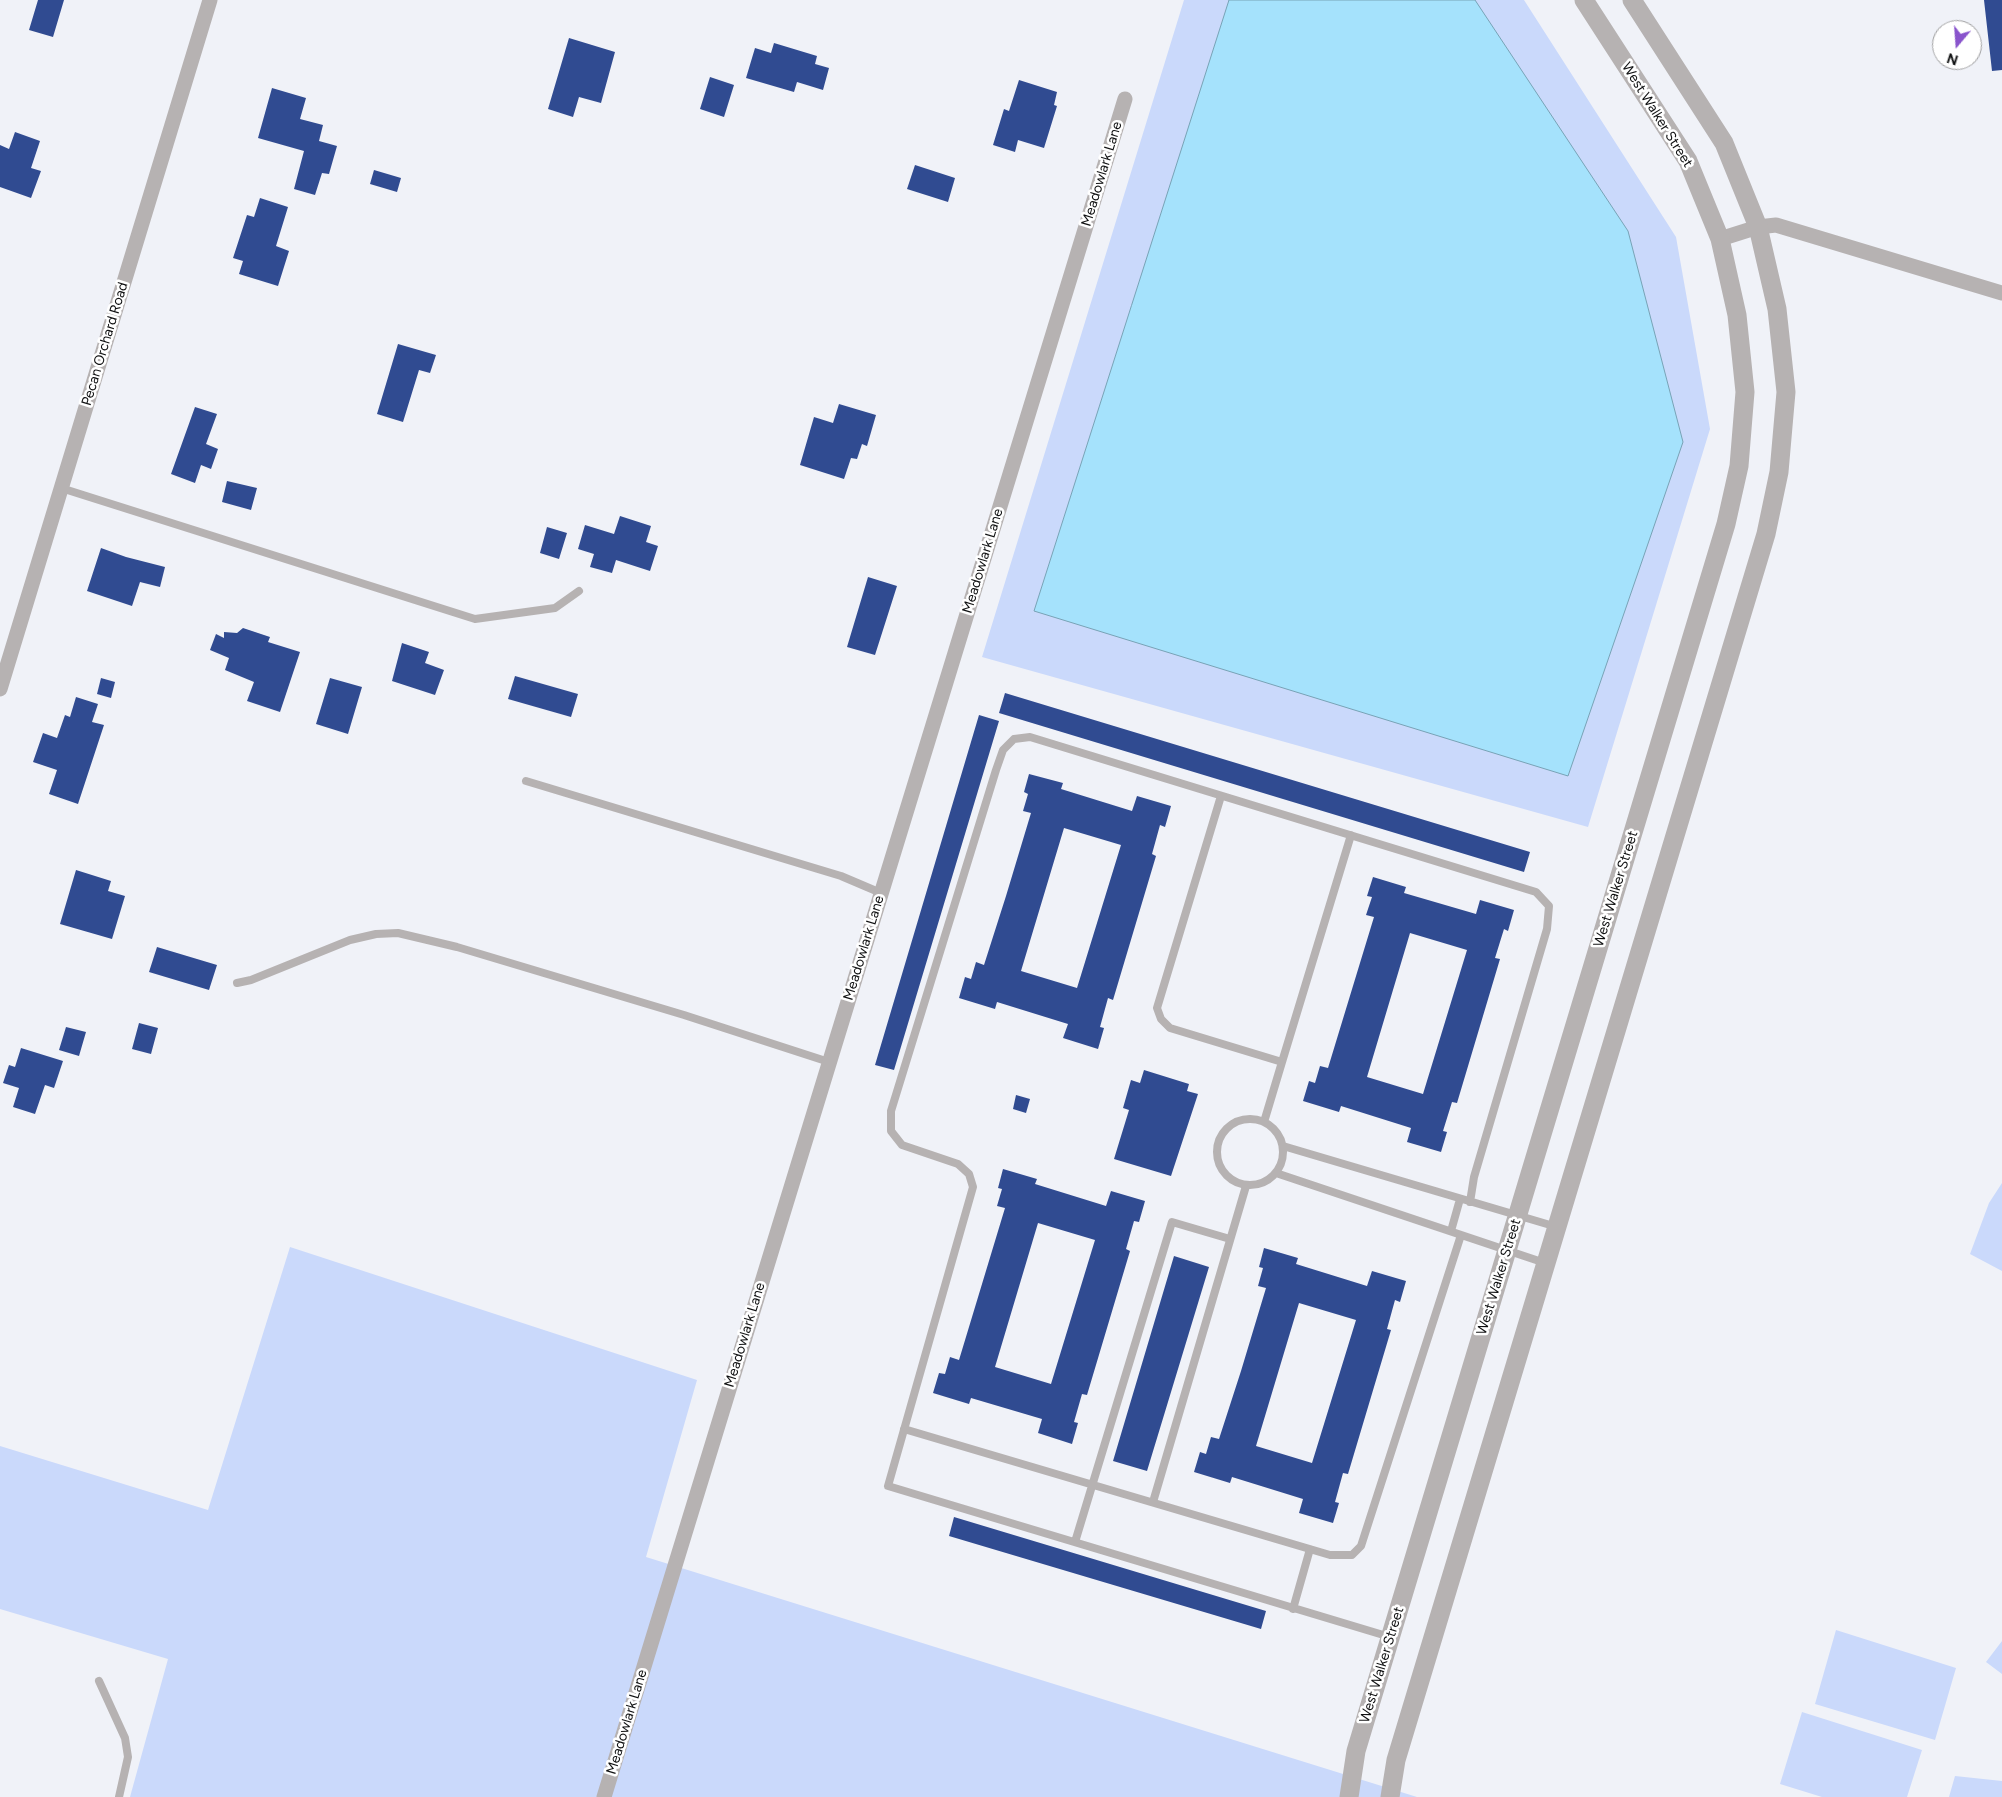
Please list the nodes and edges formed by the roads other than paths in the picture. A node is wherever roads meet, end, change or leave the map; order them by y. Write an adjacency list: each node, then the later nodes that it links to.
1 (210, 0): 8 (street, Pecan Orchard Road)
2 (1584, 0): 6 (street, West Walker Street)
3 (1632, 0): 5 (street)
4 (1125, 99): 14 (street, Meadowlark Lane)
5 (1758, 227): 6 (street); 7 (street); 25 (street)
6 (1720, 239): 24 (street, West Walker Street)
7 (2002, 293)
8 (61, 488): 9 (lane); 10 (street, Pecan Orchard Road)
9 (578, 591)
10 (0, 689)
11 (526, 781): 14 (lane)
12 (1221, 796): 13 (lane); 17 (lane); 31 (lane)
13 (1351, 835): 17 (lane); 23 (lane)
14 (881, 893): 16 (street, Meadowlark Lane)
15 (237, 983): 16 (lane)
16 (829, 1062): 40 (street, Meadowlark Lane)
17 (1282, 1062): 18 (lane)
18 (1264, 1122): 19 (lane); 21 (lane)
19 (1283, 1146): 20 (lane); 22 (lane)
20 (1276, 1174): 21 (lane); 26 (lane)
21 (1246, 1186): 28 (lane)
22 (1460, 1199): 23 (lane); 26 (lane)
23 (1470, 1202): 24 (lane)
24 (1518, 1216): 25 (lane); 29 (street, West Walker Street)
25 (1557, 1227): 30 (street)
26 (1451, 1232): 27 (lane)
27 (1461, 1235): 29 (lane); 35 (lane)
28 (1230, 1240): 32 (lane); 33 (lane)
29 (1507, 1250): 30 (lane); 37 (street, West Walker Street)
30 (1546, 1264): 42 (street)
31 (904, 1428): 32 (lane); 34 (lane)
32 (1092, 1484): 33 (lane); 34 (lane)
33 (1153, 1502): 35 (lane)
34 (1075, 1542): 36 (lane)
35 (1310, 1549): 36 (lane)
36 (1294, 1609): 37 (lane)
37 (1390, 1637): 41 (street, West Walker Street)
38 (100, 1681): 39 (lane)
39 (119, 1797)
40 (604, 1797)
41 (1348, 1797)
42 (1390, 1797)

